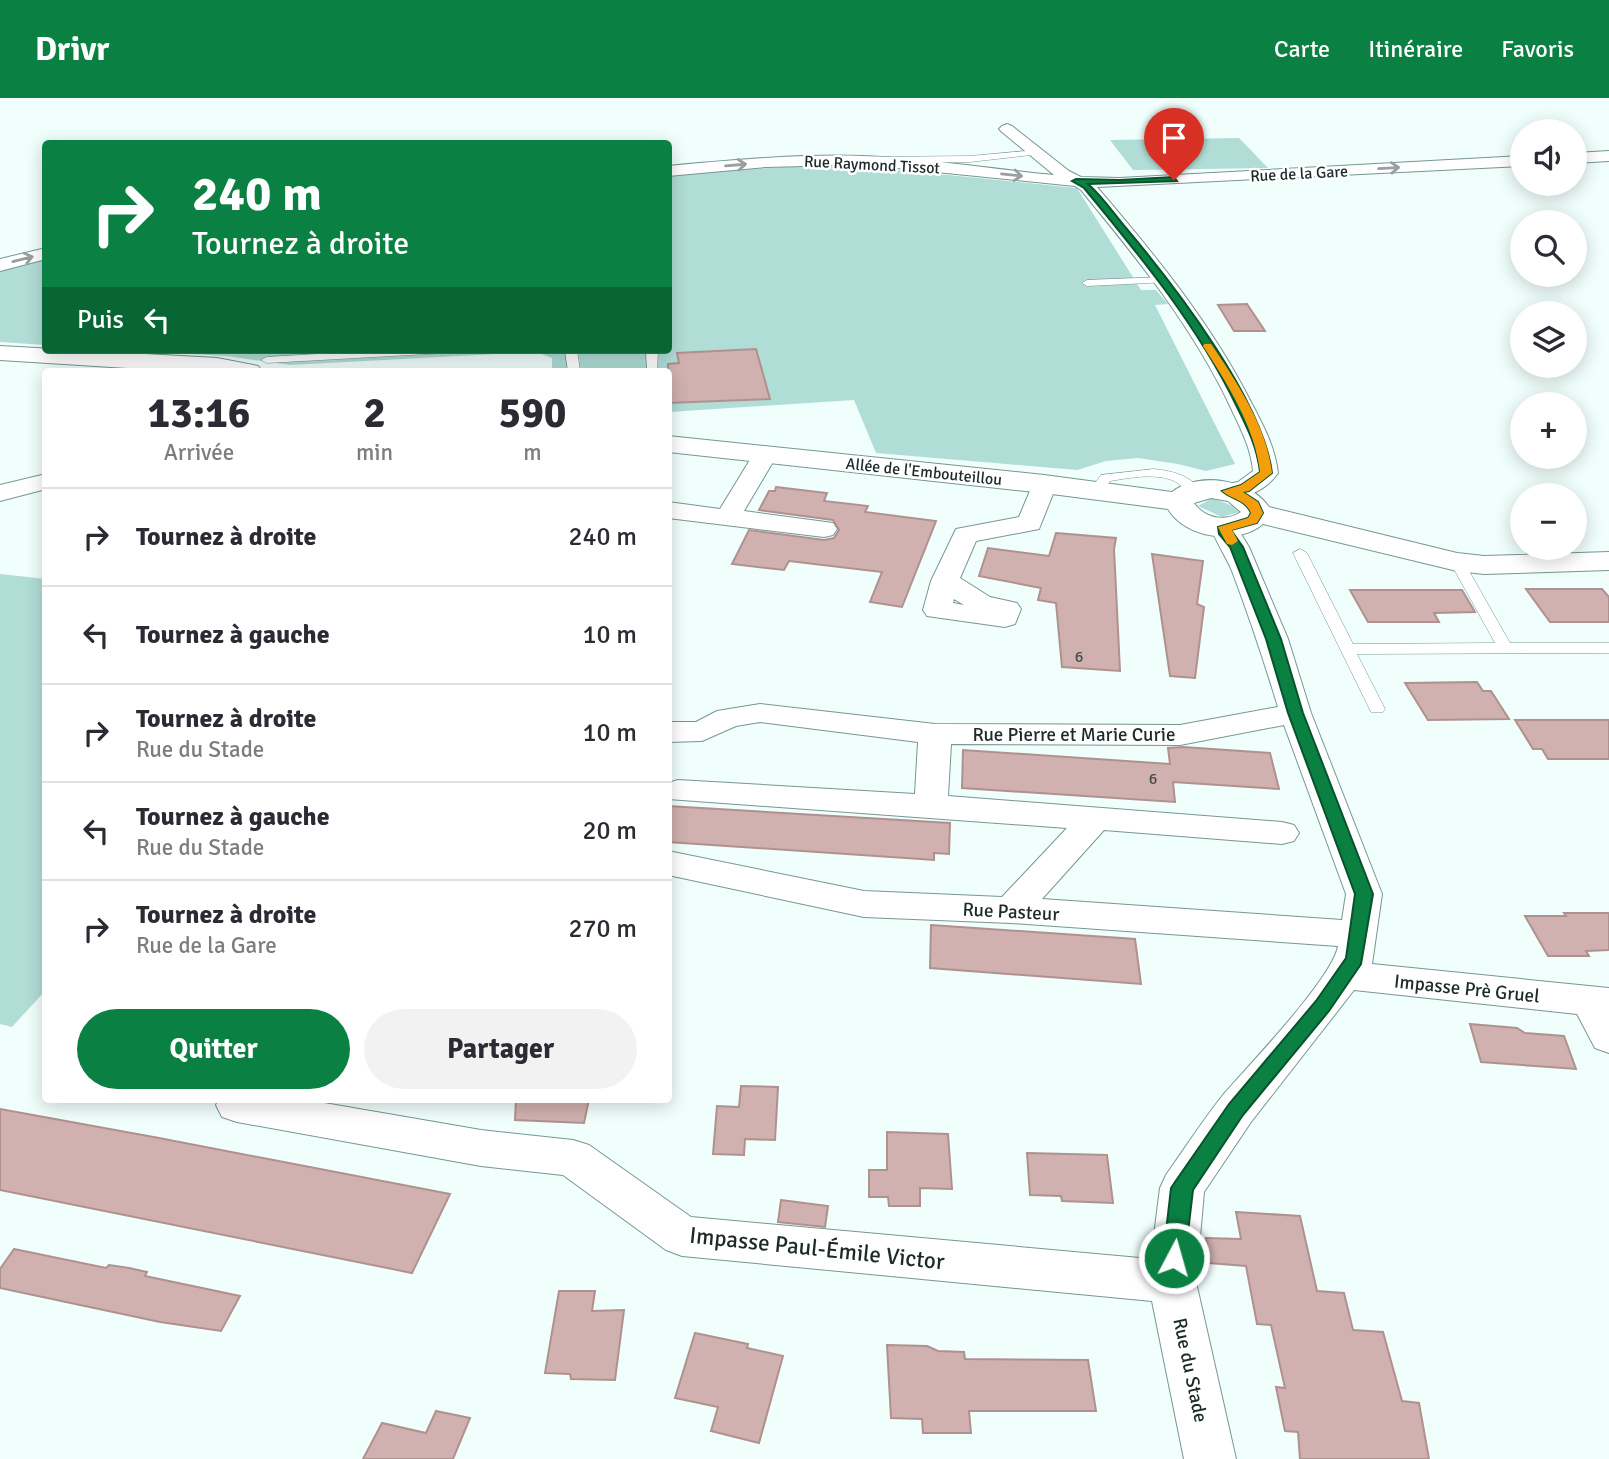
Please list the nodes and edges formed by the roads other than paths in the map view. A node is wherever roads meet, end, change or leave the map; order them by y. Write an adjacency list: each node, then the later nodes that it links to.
1 (1007, 129): 2 (street)
2 (1037, 152): 5 (lane); 8 (street)
3 (1609, 156): 4 (street)
4 (1587, 157)
5 (867, 161): 7 (street, Rue Raymond Tissot, one-way to 5); 8 (street, Rue Raymond Tissot, one-way to 8)
6 (1510, 162): 8 (street, Rue de la Gare, one-way to 6)
7 (672, 171)
8 (1076, 181): 11 (street)
9 (42, 254): 10 (street, one-way to 9)
10 (0, 265)
11 (1165, 281): 12 (lane); 24 (street)
12 (1087, 283)
13 (0, 353): 16 (street)
14 (395, 354): 16 (lane)
15 (652, 354): 17 (lane)
16 (258, 365)
17 (653, 368)
18 (672, 444): 19 (street, Allée de l'Embouteillou)
19 (765, 455): 21 (street, Allée de l'Embouteillou); 25 (street)
20 (42, 482): 22 (street)
21 (1044, 484): 24 (street, Allée de l'Embouteillou); 30 (street)
22 (0, 493)
23 (672, 510): 25 (street)
24 (1236, 510): 29 (street); 35 (street, Rue du Stade)
25 (729, 517): 26 (street)
26 (824, 529)
27 (1300, 553): 33 (lane)
28 (1609, 561): 29 (street)
29 (1457, 562): 31 (lane)
30 (946, 581)
31 (1505, 648): 32 (lane); 33 (lane)
32 (1609, 648)
33 (1348, 649): 34 (lane)
34 (1377, 709)
35 (1295, 713): 37 (street, Rue Pierre et Marie Curie); 44 (street, Rue du Stade)
36 (672, 732): 37 (street, Rue Pierre et Marie Curie)
37 (935, 734): 39 (street)
38 (678, 791): 39 (street)
39 (931, 806): 40 (street)
40 (1095, 819): 41 (street); 43 (street)
41 (1282, 833)
42 (672, 864): 43 (street, Rue Pasteur)
43 (1011, 910): 44 (street, Rue Pasteur)
44 (1358, 934): 45 (street, Rue du Stade)
45 (1344, 975): 46 (street, Impasse Prè Gruel); 49 (street, Rue du Stade)
46 (1600, 1003): 47 (street, Impasse Prè Gruel)
47 (1609, 1037)
48 (237, 1105): 49 (street, Impasse Paul-Émile Victor)
49 (1172, 1282): 50 (street, Rue du Stade)
50 (1210, 1459)

